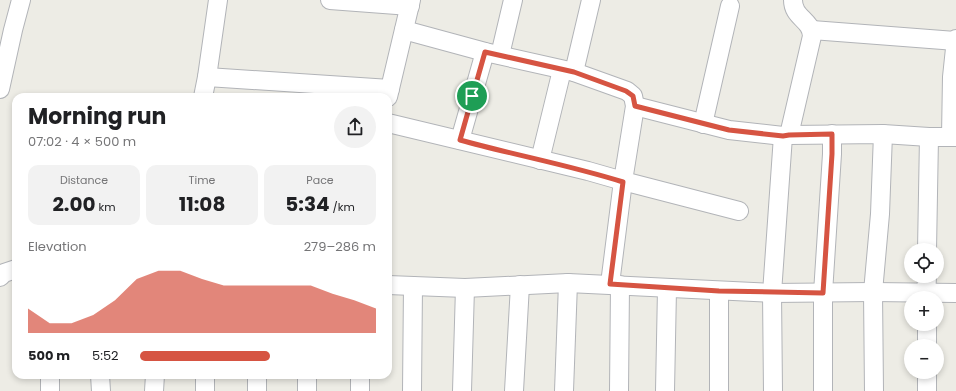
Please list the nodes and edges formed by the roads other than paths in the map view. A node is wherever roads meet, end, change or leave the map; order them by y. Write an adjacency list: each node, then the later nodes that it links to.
1 (21, 0): 15 (street)
2 (218, 0): 14 (street)
3 (330, 0): 7 (street)
4 (513, 0): 12 (street)
5 (591, 0): 13 (street)
6 (793, 0): 10 (street)
7 (411, 3): 9 (street)
8 (730, 6): 20 (street)
9 (404, 30): 12 (street); 17 (street)
10 (812, 30): 11 (street); 23 (street)
11 (956, 40): 25 (street)
12 (492, 54): 13 (street); 26 (street)
13 (568, 71): 18 (street); 27 (street)
14 (207, 77): 16 (street); 17 (street)
15 (0, 89)
16 (204, 93)
17 (389, 93)
18 (635, 106): 20 (street); 28 (street)
19 (392, 124): 26 (street)
20 (703, 124): 23 (street)
21 (832, 134): 22 (street); 23 (street); 44 (street)
22 (883, 134): 24 (street); 42 (street)
23 (786, 135): 43 (street)
24 (929, 137): 25 (street); 30 (street)
25 (953, 137)
26 (460, 140): 27 (street)
27 (540, 160): 28 (street)
28 (623, 182): 29 (street); 36 (street)
29 (739, 211)
30 (927, 243)
31 (12, 270): 32 (street)
32 (0, 277)
33 (568, 283): 35 (street); 36 (street); 64 (street)
34 (392, 284): 37 (street)
35 (520, 285): 38 (street); 63 (street)
36 (615, 285): 39 (street); 65 (street)
37 (413, 286): 38 (street); 61 (street)
38 (465, 288): 62 (street)
39 (667, 288): 41 (street); 66 (street)
40 (926, 289): 42 (street); 45 (street)
41 (719, 291): 43 (street); 67 (street)
42 (873, 292): 44 (street); 70 (street)
43 (772, 293): 44 (street); 68 (street)
44 (823, 293): 69 (street)
45 (956, 294)
46 (50, 379): 54 (street)
47 (100, 379): 55 (street)
48 (154, 379): 56 (street)
49 (205, 379): 57 (street)
50 (257, 379): 58 (street)
51 (308, 379): 59 (street)
52 (360, 379): 60 (street)
53 (927, 379): 71 (street)
54 (50, 391)
55 (100, 391)
56 (154, 391)
57 (205, 391)
58 (257, 391)
59 (307, 391)
60 (360, 391)
61 (412, 391)
62 (462, 391)
63 (514, 391)
64 (564, 391)
65 (619, 391)
66 (666, 391)
67 (719, 391)
68 (773, 391)
69 (823, 391)
70 (874, 391)
71 (927, 391)

